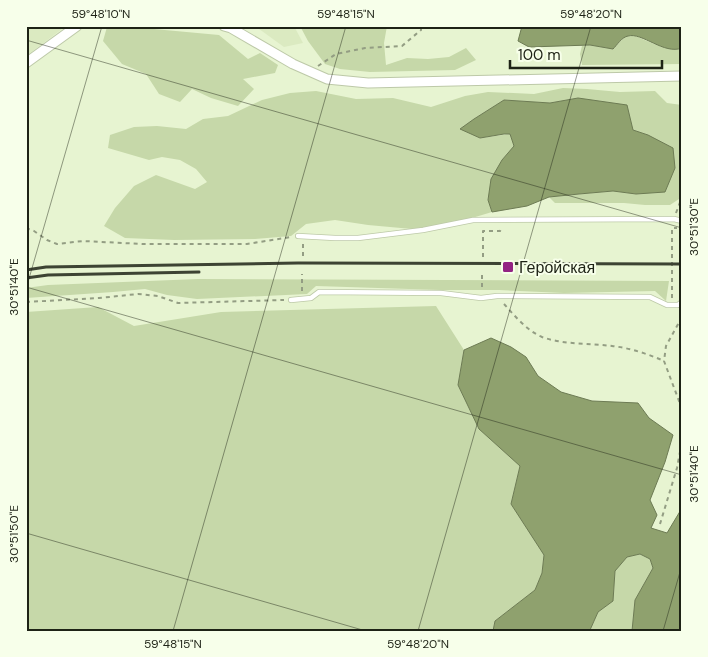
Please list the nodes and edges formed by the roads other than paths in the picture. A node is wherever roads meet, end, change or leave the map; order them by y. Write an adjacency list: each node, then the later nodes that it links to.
1 (76, 26): 3 (street)
2 (224, 26): 4 (street)
3 (26, 63)
4 (682, 76)
5 (682, 221): 6 (lane)
6 (298, 236)
7 (291, 300): 8 (lane)
8 (682, 302)

